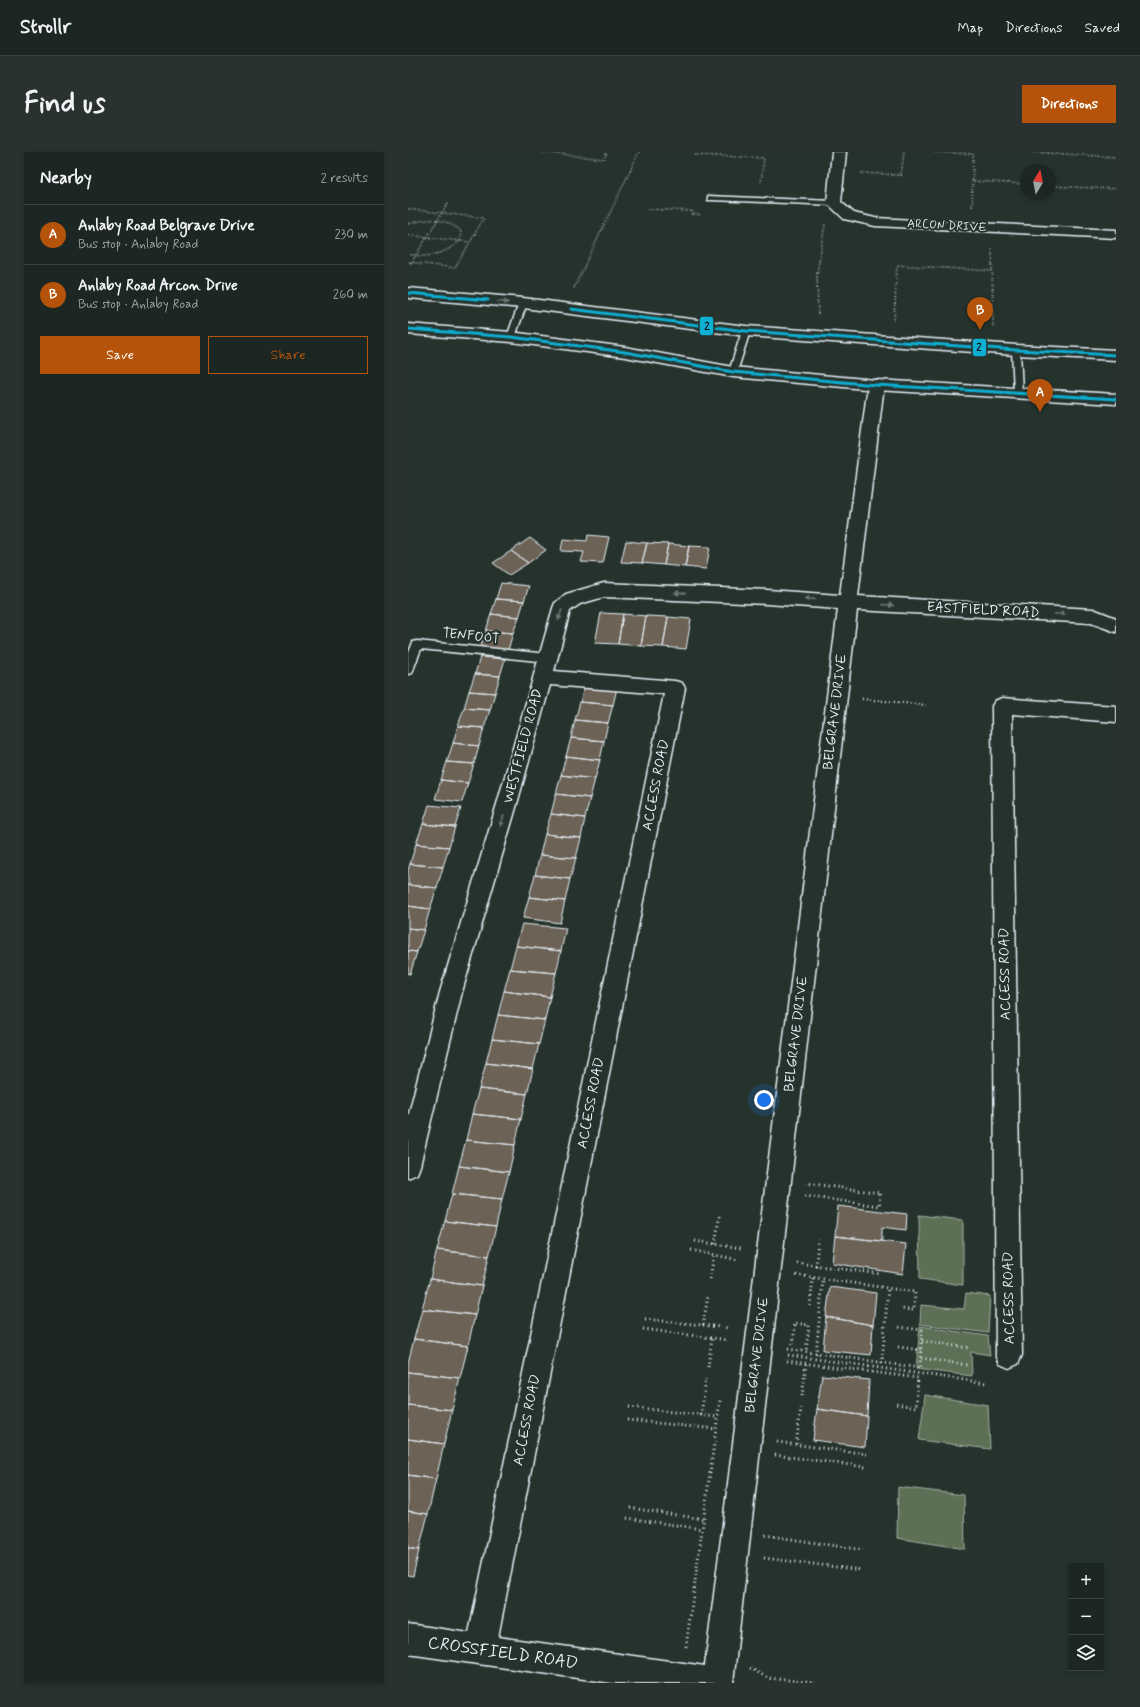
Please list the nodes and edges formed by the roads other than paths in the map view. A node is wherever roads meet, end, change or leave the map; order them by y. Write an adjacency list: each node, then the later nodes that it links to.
1 (839, 152): 3 (street)
2 (711, 198): 3 (lane)
3 (834, 203): 4 (street, ARCON DRIVE)
4 (1116, 234)
5 (408, 293): 6 (street, one-way to 6)
6 (523, 304): 8 (street); 9 (lane)
7 (408, 329): 9 (street)
8 (746, 331): 10 (street); 12 (lane)
9 (511, 337): 12 (street)
10 (1016, 350): 11 (street); 14 (lane)
11 (1116, 355)
12 (733, 372): 13 (street)
13 (876, 385): 14 (street); 16 (street, BELGRAVE DRIVE)
14 (1018, 392): 15 (street)
15 (1116, 399)
16 (849, 602): 17 (street, EASTFIELD ROAD, one-way to 17); 18 (street, WESTFIELD ROAD, one-way to 18); 25 (street, BELGRAVE DRIVE)
17 (1116, 625)
18 (545, 667): 19 (lane, TENFOOT); 21 (street, WESTFIELD ROAD, one-way to 21); 24 (street, ACCESS ROAD)
19 (408, 670)
20 (1116, 714): 22 (street, ACCESS ROAD)
21 (408, 1166)
22 (1009, 1355)
23 (408, 1640): 24 (street, CROSSFIELD ROAD)
24 (480, 1649): 25 (street, CROSSFIELD ROAD)
25 (718, 1683)

